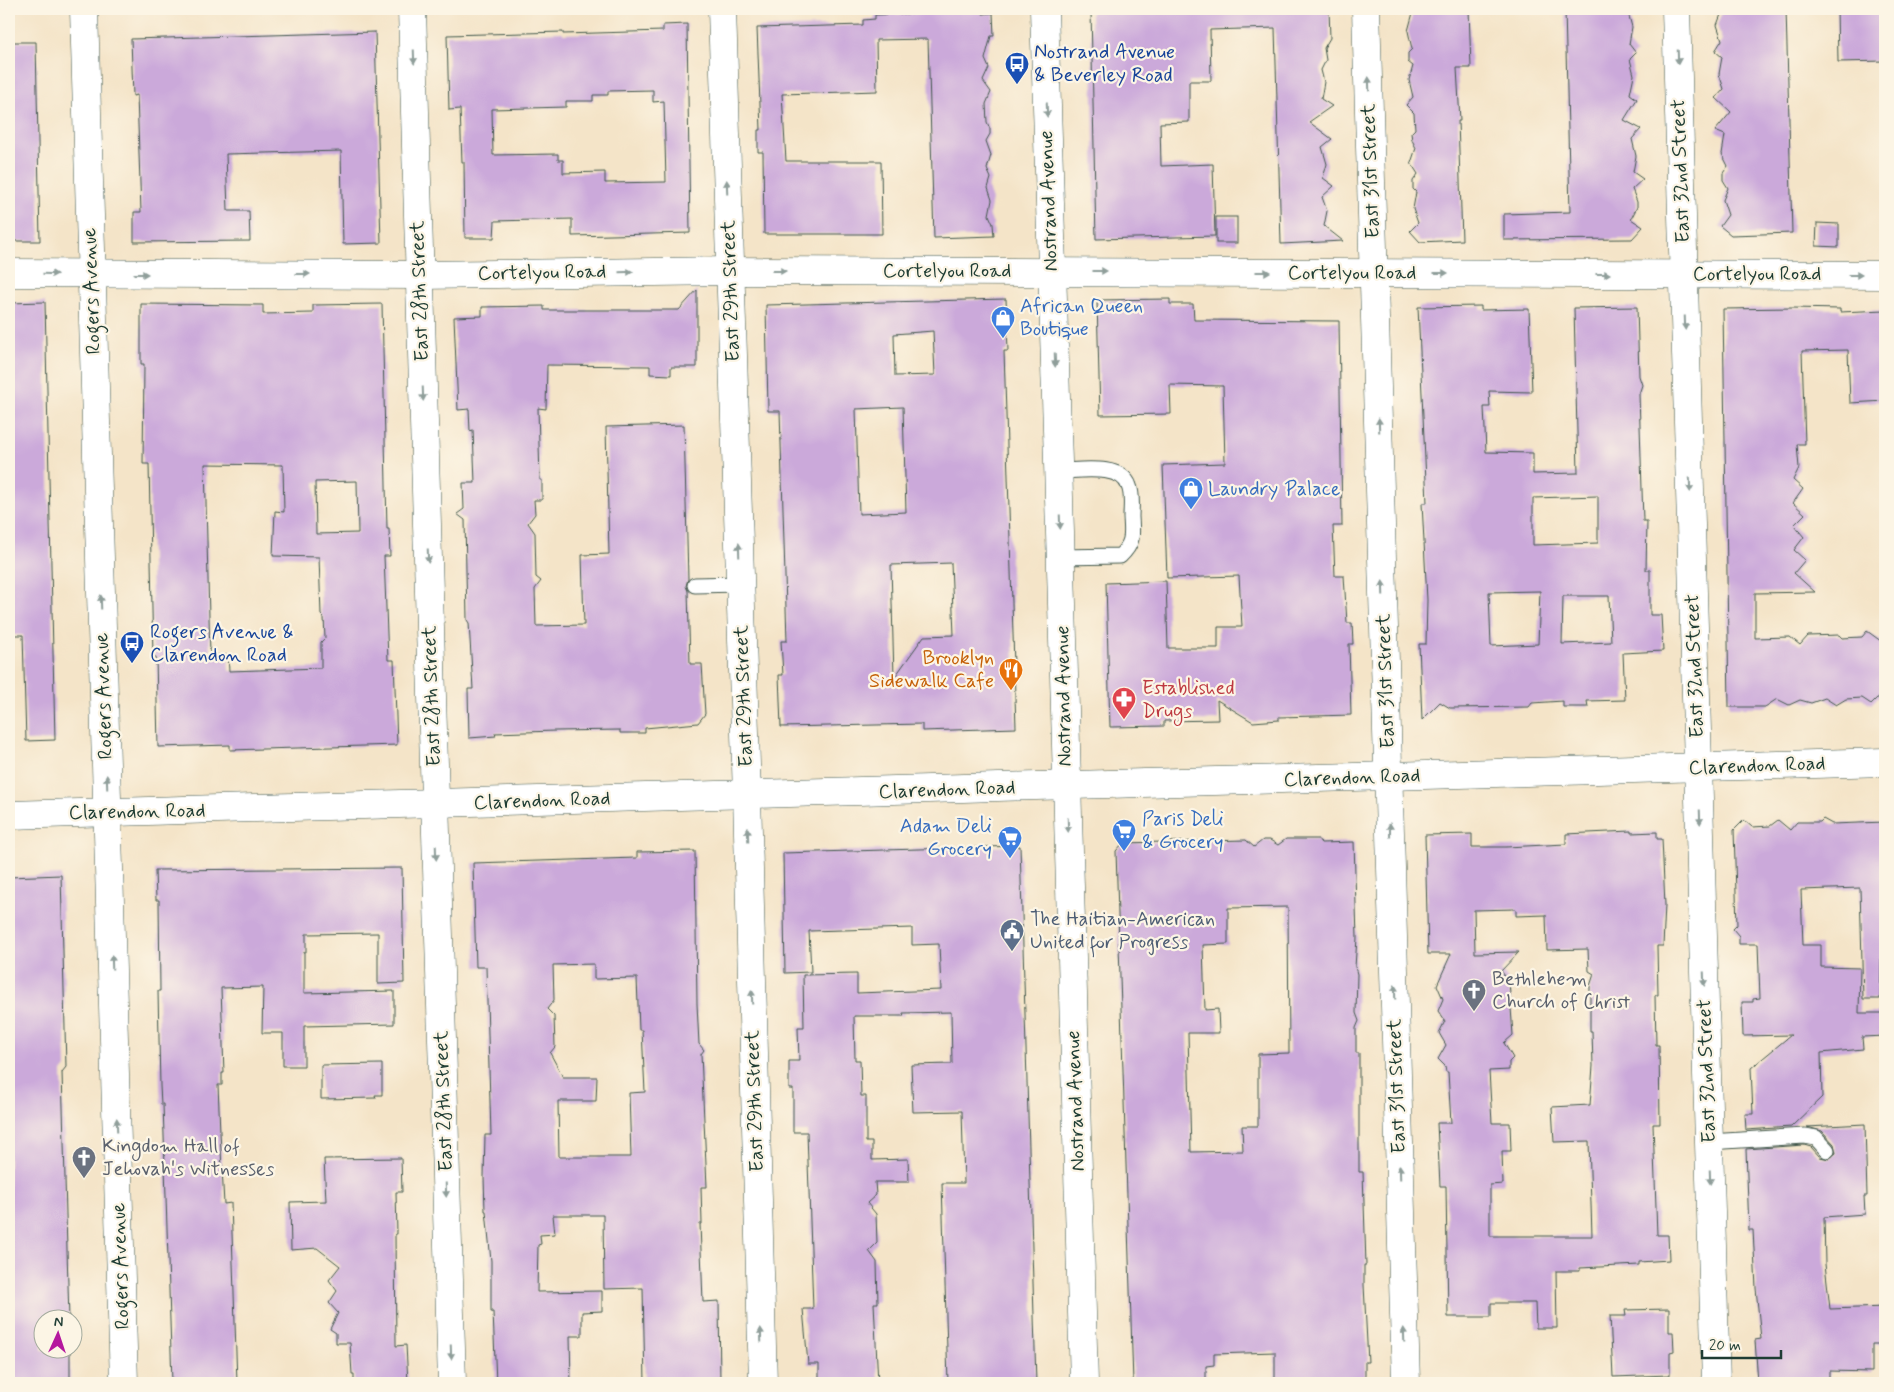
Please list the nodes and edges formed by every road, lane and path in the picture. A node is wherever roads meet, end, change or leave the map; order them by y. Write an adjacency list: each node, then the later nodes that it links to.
1 (84, 9): 11 (street, Rogers Avenue)
2 (412, 9): 13 (street, East 28th Street, one-way to 13)
3 (722, 9): 7 (street, East 29th Street, one-way to 3)
4 (1044, 9): 8 (street, Nostrand Avenue, one-way to 8)
5 (1366, 9): 10 (street, East 31st Street, one-way to 5)
6 (1676, 9): 12 (street, East 32nd Street, one-way to 12)
7 (730, 271): 8 (street, Cortelyou Road, one-way to 8); 13 (street, Cortelyou Road, one-way to 7); 17 (street, East 29th Street, one-way to 7)
8 (1052, 271): 10 (street, Cortelyou Road, one-way to 10); 15 (street, Nostrand Avenue, one-way to 15)
9 (9, 273): 11 (street, Cortelyou Road, one-way to 11)
10 (1375, 273): 12 (street, Cortelyou Road, one-way to 12); 21 (street, East 31st Street, one-way to 10)
11 (92, 274): 13 (street, Cortelyou Road, one-way to 13); 25 (street, Rogers Avenue, one-way to 11)
12 (1684, 274): 14 (street, Cortelyou Road, one-way to 14); 20 (street, East 32nd Street, one-way to 20)
13 (420, 275): 24 (street, East 28th Street, one-way to 24)
14 (1885, 275)
15 (1058, 472): 16 (street, Nostrand Avenue, one-way to 16); 16 (lane)
16 (1061, 557): 22 (street, Nostrand Avenue)
17 (740, 584): 18 (lane); 23 (street, East 29th Street)
18 (695, 585)
19 (1885, 762): 20 (street, Clarendon Road)
20 (1698, 768): 21 (street, Clarendon Road); 27 (street, East 32nd Street, one-way to 27)
21 (1389, 776): 22 (street, Clarendon Road); 33 (street, East 31st Street, one-way to 21)
22 (1066, 787): 23 (street, Clarendon Road); 32 (street, Nostrand Avenue, one-way to 32)
23 (747, 796): 24 (street, Clarendon Road); 31 (street, East 29th Street, one-way to 23)
24 (435, 804): 25 (street, Clarendon Road); 30 (street, East 28th Street, one-way to 30)
25 (108, 813): 26 (street, Clarendon Road); 29 (street, Rogers Avenue, one-way to 25)
26 (9, 815)
27 (1709, 1142): 28 (lane); 34 (street, East 32nd Street, one-way to 34)
28 (1827, 1150)
29 (124, 1383)
30 (452, 1383)
31 (763, 1383)
32 (1084, 1383)
33 (1406, 1383)
34 (1716, 1383)

